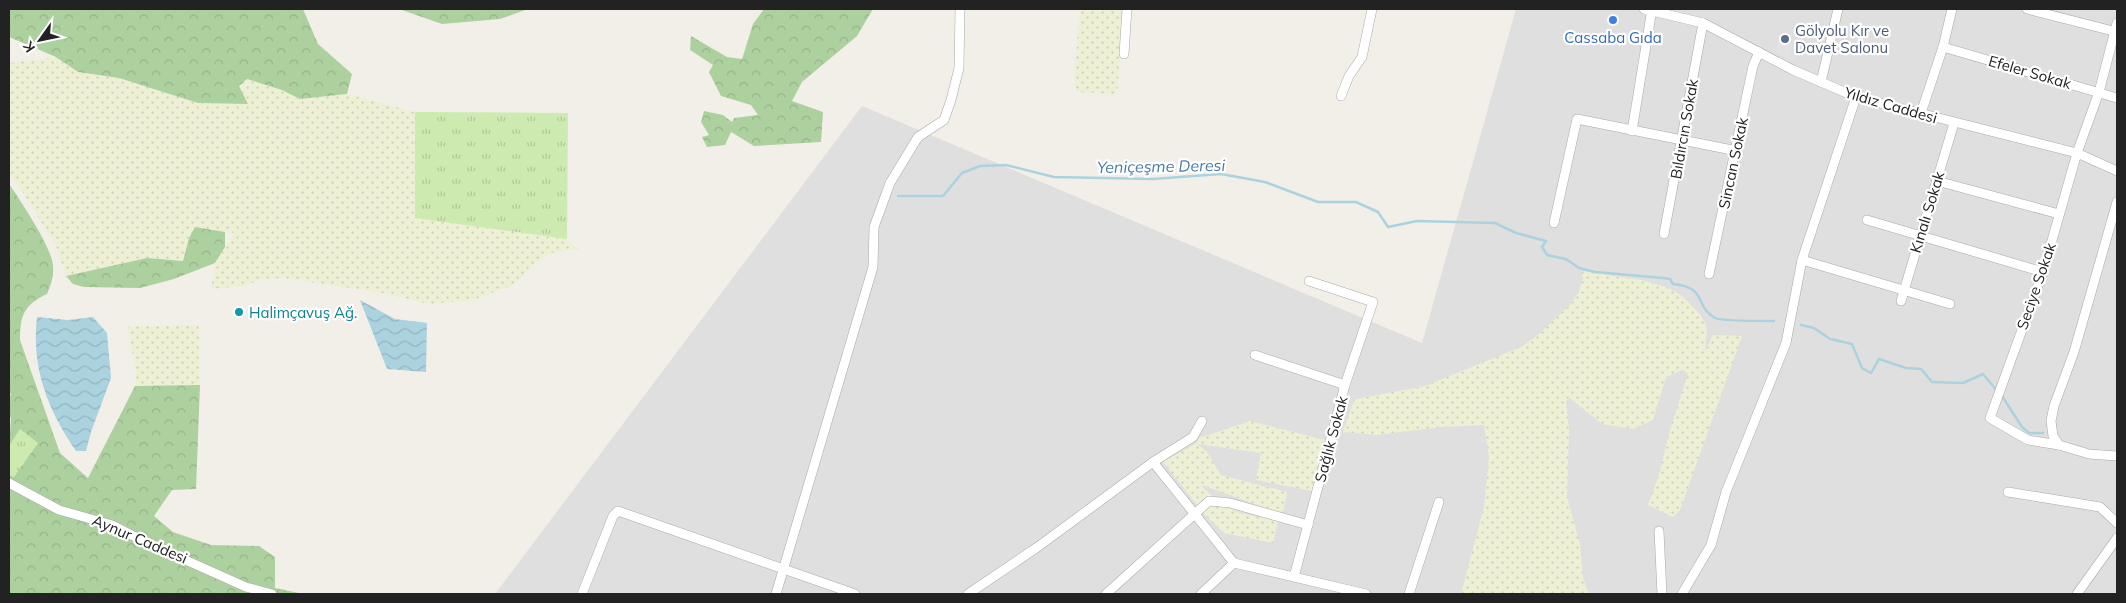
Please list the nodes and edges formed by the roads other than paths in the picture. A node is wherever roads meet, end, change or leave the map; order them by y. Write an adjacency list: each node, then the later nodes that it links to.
1 (960, 9): 55 (street)
2 (1128, 9): 13 (street)
3 (1372, 9): 16 (street)
4 (1644, 9): 5 (street, Yıldız Caddesi)
5 (1652, 9): 9 (street, Yıldız Caddesi); 21 (street)
6 (1838, 9): 14 (street)
7 (1952, 9): 11 (street)
8 (2027, 9): 10 (street)
9 (1703, 23): 12 (street, Yıldız Caddesi); 22 (street, Bıldırcın Sokak)
10 (2116, 29): 15 (street, Seciye Sokak)
11 (1943, 47): 15 (street, Efeler Sokak); 19 (street)
12 (1759, 52): 14 (street, Yıldız Caddesi); 23 (street, Sincan Sokak)
13 (1124, 54)
14 (1821, 82): 17 (street, Yıldız Caddesi)
15 (2100, 92): 18 (street, Efeler Sokak); 24 (street, Seciye Sokak)
16 (1341, 96)
17 (1856, 97): 19 (street, Yıldız Caddesi); 33 (street)
18 (2117, 98)
19 (1921, 113): 20 (street, Yıldız Caddesi)
20 (1954, 123): 24 (street, Yıldız Caddesi); 26 (street, Kınalı Sokak)
21 (1632, 131): 22 (street); 30 (street)
22 (1682, 140): 23 (street); 31 (street, Bıldırcın Sokak)
23 (1737, 150): 35 (street, Sincan Sokak)
24 (2077, 153): 25 (street, Yıldız Caddesi); 28 (street, Seciye Sokak)
25 (2117, 171)
26 (1937, 180): 28 (street); 32 (street, Kınalı Sokak)
27 (2117, 202): 43 (street)
28 (2060, 214): 34 (street, Seciye Sokak)
29 (1867, 220): 32 (street)
30 (1554, 223)
31 (1664, 234)
32 (1920, 234): 34 (street); 37 (street, Kınalı Sokak)
33 (1802, 260): 37 (street); 67 (street)
34 (2043, 272): 43 (street, Seciye Sokak)
35 (1709, 274)
36 (1309, 281): 41 (street, Sağlık Sokak)
37 (1904, 290): 38 (street, Kınalı Sokak); 39 (street)
38 (1901, 301)
39 (1950, 304)
40 (1255, 355): 41 (street)
41 (1345, 384): 51 (street, Sağlık Sokak)
42 (1202, 421): 45 (street)
43 (2059, 445): 44 (street)
44 (2117, 456)
45 (1153, 462): 49 (street); 61 (street)
46 (9, 482): 57 (street, Aynur Caddesi)
47 (2008, 492): 50 (street)
48 (1439, 502): 65 (street)
49 (1195, 514): 51 (street); 54 (street); 62 (street)
50 (2117, 523)
51 (1308, 525): 56 (street, Sağlık Sokak)
52 (1659, 531): 66 (street)
53 (2117, 538): 68 (street)
54 (1234, 563): 56 (street); 63 (street)
55 (784, 570): 58 (street); 59 (street); 60 (street)
56 (1294, 577): 64 (street)
57 (272, 594)
58 (582, 594)
59 (776, 594)
60 (855, 594)
61 (968, 594)
62 (1106, 594)
63 (1201, 594)
64 (1366, 594)
65 (1409, 594)
66 (1662, 594)
67 (1682, 594)
68 (2077, 594)

